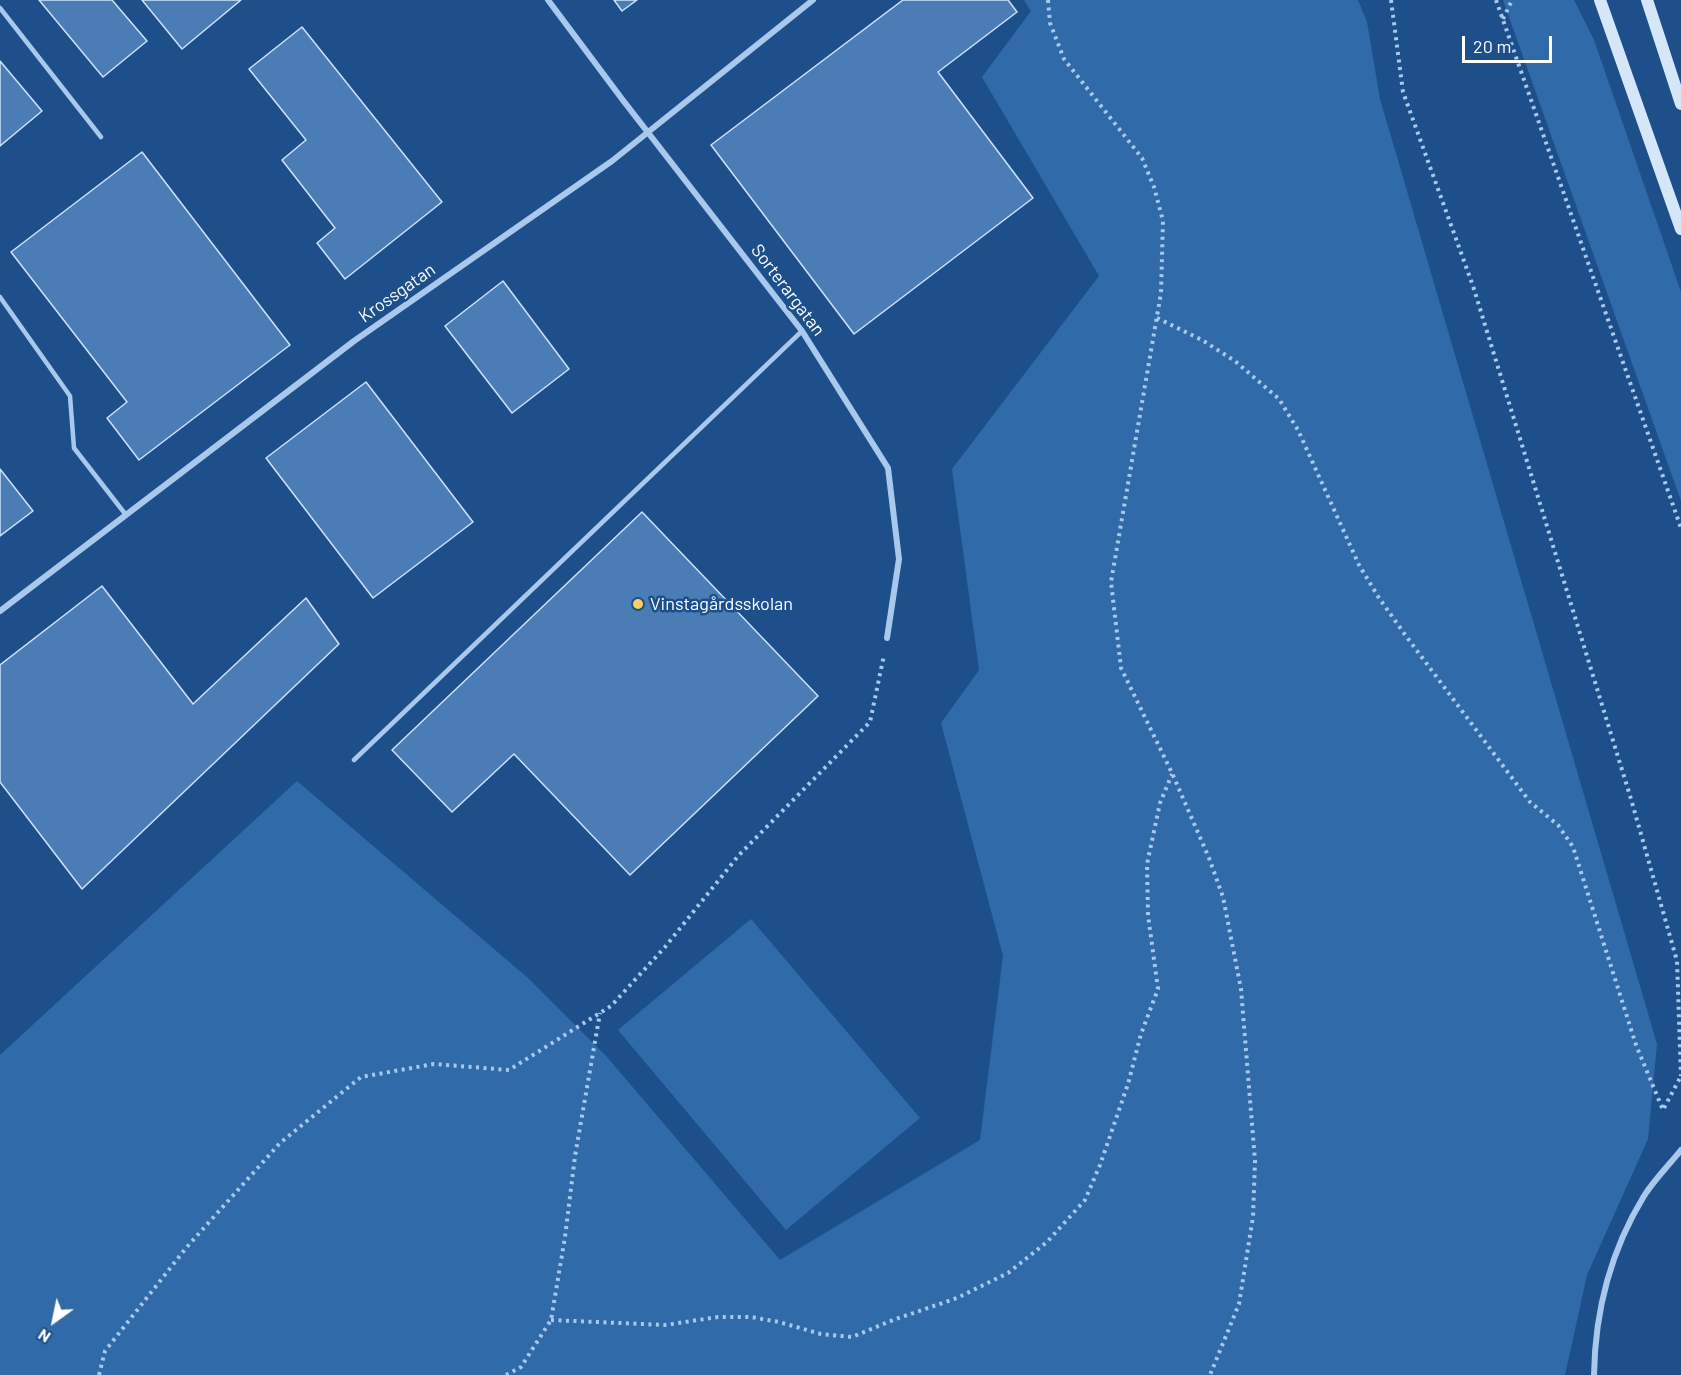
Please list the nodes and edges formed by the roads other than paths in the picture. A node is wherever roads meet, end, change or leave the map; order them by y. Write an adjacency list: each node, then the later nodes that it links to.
1 (548, 0): 7 (street, Sorterargatan)
2 (813, 0): 7 (street, Krossgatan)
3 (1600, 0): 9 (street)
4 (1647, 0): 6 (street)
5 (0, 8): 8 (lane)
6 (1681, 104)
7 (649, 132): 11 (street, Sorterargatan); 12 (street, Krossgatan)
8 (101, 137)
9 (1681, 229)
10 (0, 297): 12 (lane)
11 (802, 331): 14 (street, Sorterargatan); 15 (lane)
12 (126, 515): 13 (street, Krossgatan)
13 (0, 611)
14 (887, 638)
15 (354, 760)
16 (1681, 1150): 17 (street)
17 (1594, 1375)

